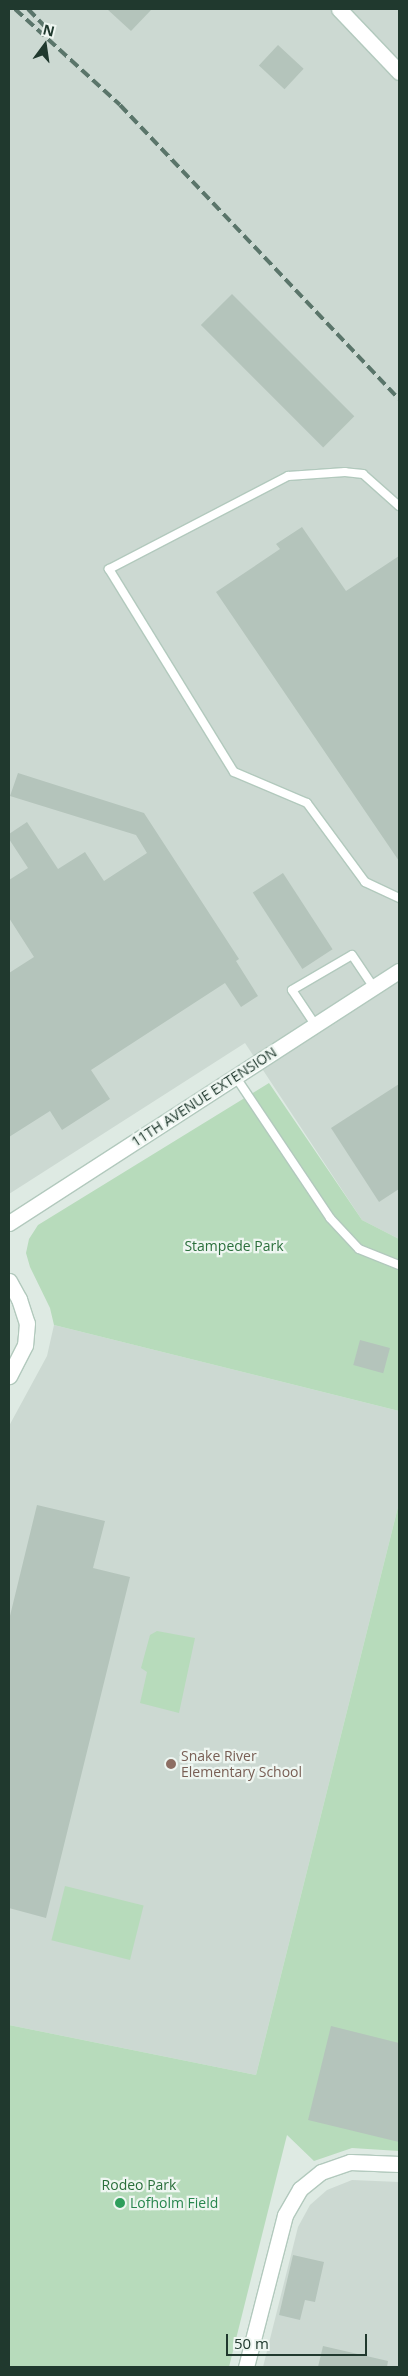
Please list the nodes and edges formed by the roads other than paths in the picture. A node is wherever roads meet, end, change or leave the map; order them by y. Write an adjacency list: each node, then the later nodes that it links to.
1 (339, 9): 2 (street)
2 (399, 72)
3 (399, 506): 4 (lane)
4 (399, 898)
5 (399, 971): 6 (street, 11TH AVENUE EXTENSION)
6 (374, 988): 7 (street, 11TH AVENUE EXTENSION); 7 (lane)
7 (316, 1026): 8 (street, 11TH AVENUE EXTENSION)
8 (235, 1076): 9 (street, 11TH AVENUE EXTENSION); 10 (lane)
9 (9, 1223)
10 (399, 1265)
11 (9, 1281): 12 (street)
12 (9, 1376)
13 (399, 2164): 14 (street)
14 (246, 2367)

